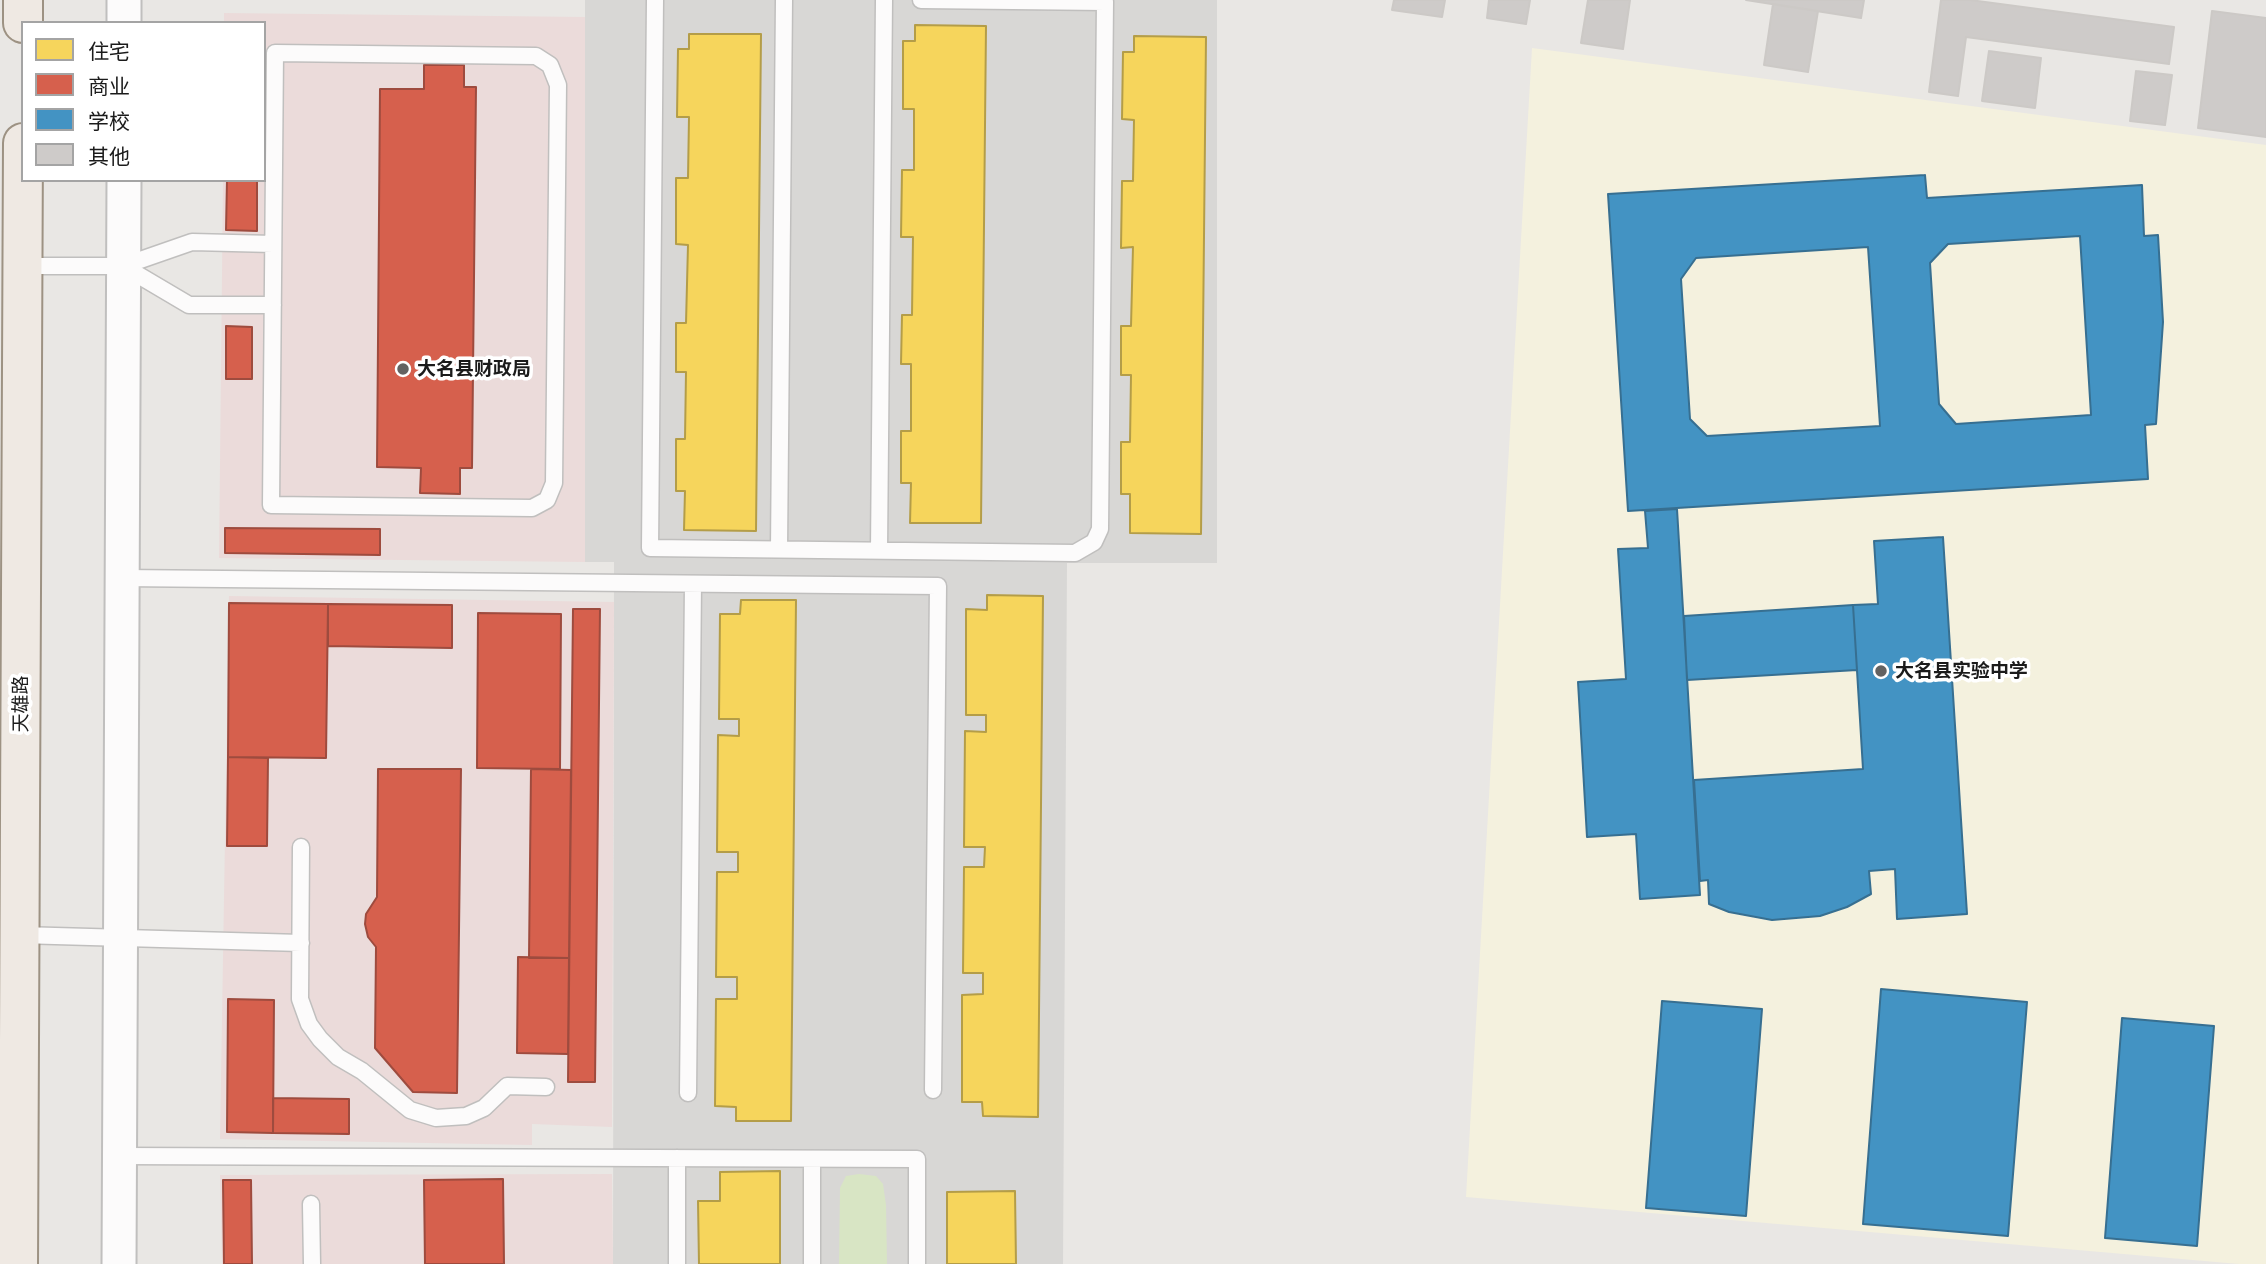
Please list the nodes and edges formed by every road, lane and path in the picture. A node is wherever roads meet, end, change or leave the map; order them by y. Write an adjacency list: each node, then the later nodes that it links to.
1 (23, 0): 7 (main road)
2 (124, 0): 8 (street)
3 (655, 0): 15 (lane)
4 (784, 0): 15 (lane)
5 (884, 0): 16 (lane)
6 (921, 0): 16 (lane)
7 (23, 21)
8 (124, 21)
9 (23, 182): 12 (main road, 天雄路)
10 (124, 182): 13 (street)
11 (273, 244): 13 (lane); 14 (lane); 14 (lane)
12 (22, 266): 13 (lane); 20 (main road, 天雄路)
13 (123, 266): 14 (lane); 17 (street)
14 (273, 306)
15 (779, 549): 16 (lane)
16 (878, 550)
17 (122, 578): 18 (lane); 21 (street)
18 (693, 584): 24 (lane); 25 (lane)
19 (302, 847): 22 (lane)
20 (20, 935): 21 (lane); 30 (main road, 天雄路)
21 (121, 938): 22 (lane); 26 (street)
22 (301, 943): 23 (lane)
23 (546, 1087)
24 (933, 1090)
25 (688, 1093)
26 (120, 1156): 27 (lane); 31 (street)
27 (677, 1158): 28 (lane); 33 (lane)
28 (812, 1159): 34 (lane); 35 (lane)
29 (311, 1204): 32 (lane)
30 (18, 1264)
31 (120, 1264)
32 (312, 1264)
33 (677, 1264)
34 (812, 1264)
35 (917, 1264)

